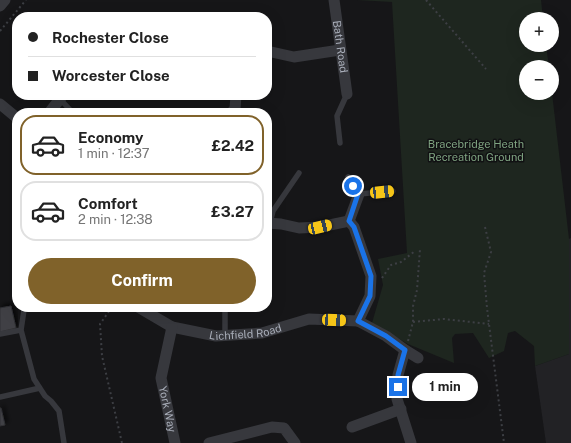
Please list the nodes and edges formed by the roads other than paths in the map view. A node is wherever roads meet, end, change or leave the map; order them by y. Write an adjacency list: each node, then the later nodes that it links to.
1 (5, 0): 3 (street)
2 (334, 0): 4 (street, Bath Road)
3 (0, 6)
4 (340, 50): 5 (street); 6 (street, Bath Road)
5 (272, 52)
6 (347, 94): 11 (lane)
7 (60, 100): 9 (street)
8 (0, 104): 10 (street)
9 (53, 108)
10 (12, 114)
11 (340, 143)
12 (299, 173): 16 (lane)
13 (348, 177): 15 (lane)
14 (393, 190): 15 (lane)
15 (358, 194): 17 (street)
16 (272, 214)
17 (349, 221): 18 (street); 22 (street)
18 (272, 223)
19 (24, 312): 24 (lane)
20 (146, 312): 23 (street, Lichfield Road)
21 (225, 312): 26 (lane)
22 (358, 321): 26 (street, Lichfield Road); 27 (street)
23 (172, 327): 26 (street, Lichfield Road); 34 (street, York Way)
24 (21, 330): 25 (lane); 29 (lane)
25 (0, 334)
26 (225, 335)
27 (406, 347): 28 (street); 31 (street)
28 (418, 358)
29 (40, 388): 30 (lane); 33 (lane)
30 (0, 397)
31 (401, 409): 32 (street); 37 (street)
32 (352, 427)
33 (64, 443)
34 (174, 443)
35 (209, 443): 36 (street)
36 (295, 443)
37 (411, 443)

